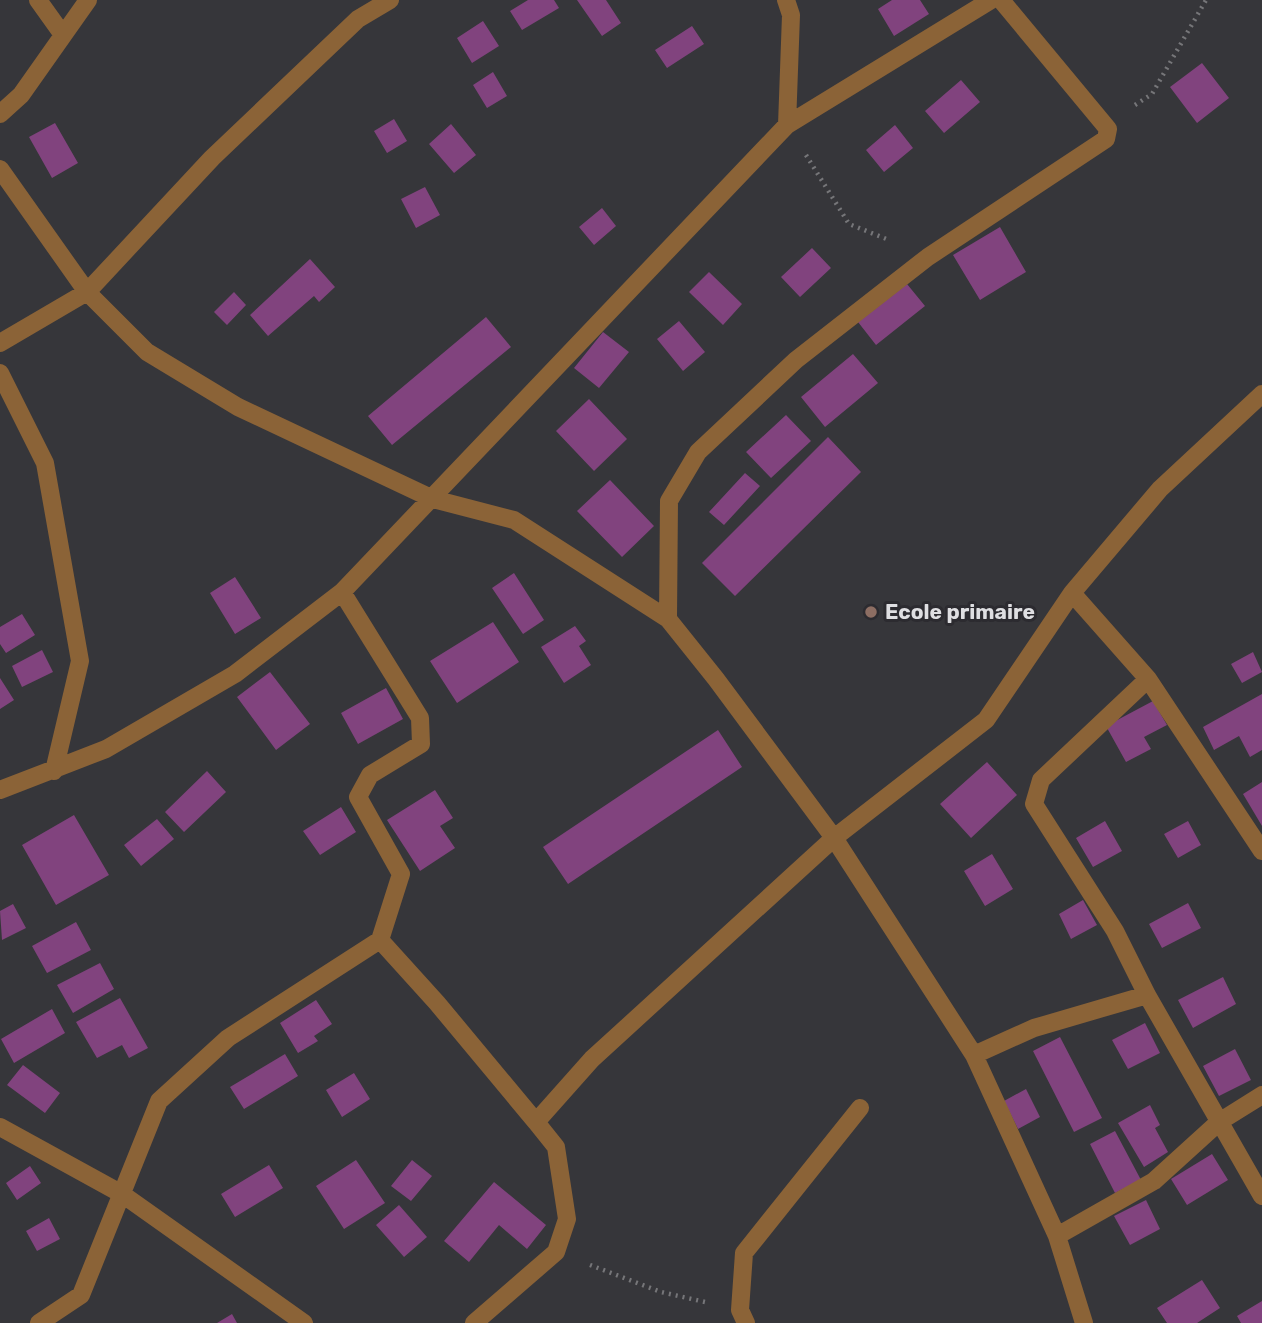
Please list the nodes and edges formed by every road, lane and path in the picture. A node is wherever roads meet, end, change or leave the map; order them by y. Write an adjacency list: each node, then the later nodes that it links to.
1 (38, 0): 8 (street)
2 (88, 0): 8 (street)
3 (390, 0): 14 (street)
4 (786, 0): 10 (street)
5 (991, 0): 10 (street)
6 (1001, 0): 11 (street)
7 (1206, 0): 11 (path)
8 (63, 35): 9 (street)
9 (0, 114)
10 (787, 125): 13 (path); 18 (street)
11 (1108, 128): 13 (street)
12 (0, 169): 14 (street)
13 (928, 257): 21 (street)
14 (87, 292): 15 (street); 18 (street)
15 (0, 343)
16 (0, 373): 23 (street)
17 (1262, 394): 20 (street)
18 (433, 499): 19 (street); 21 (street)
19 (342, 592): 23 (street); 27 (street)
20 (1072, 593): 22 (street); 25 (street)
21 (667, 619): 25 (street)
22 (1148, 680): 26 (street); 28 (street)
23 (54, 771): 24 (street)
24 (0, 790)
25 (834, 838): 29 (street); 32 (street)
26 (1262, 850)
27 (380, 940): 32 (street); 35 (street)
28 (1147, 995): 29 (street); 33 (street)
29 (974, 1055): 37 (street)
30 (1262, 1095): 33 (street)
31 (860, 1108): 39 (street)
32 (536, 1122): 38 (street)
33 (1219, 1122): 36 (street); 37 (street)
34 (0, 1127): 35 (street)
35 (122, 1194): 40 (street); 41 (street)
36 (1262, 1196)
37 (1058, 1236): 43 (street)
38 (556, 1252): 39 (path); 42 (street)
39 (743, 1316)
40 (39, 1323)
41 (304, 1323)
42 (474, 1323)
43 (1084, 1323)

